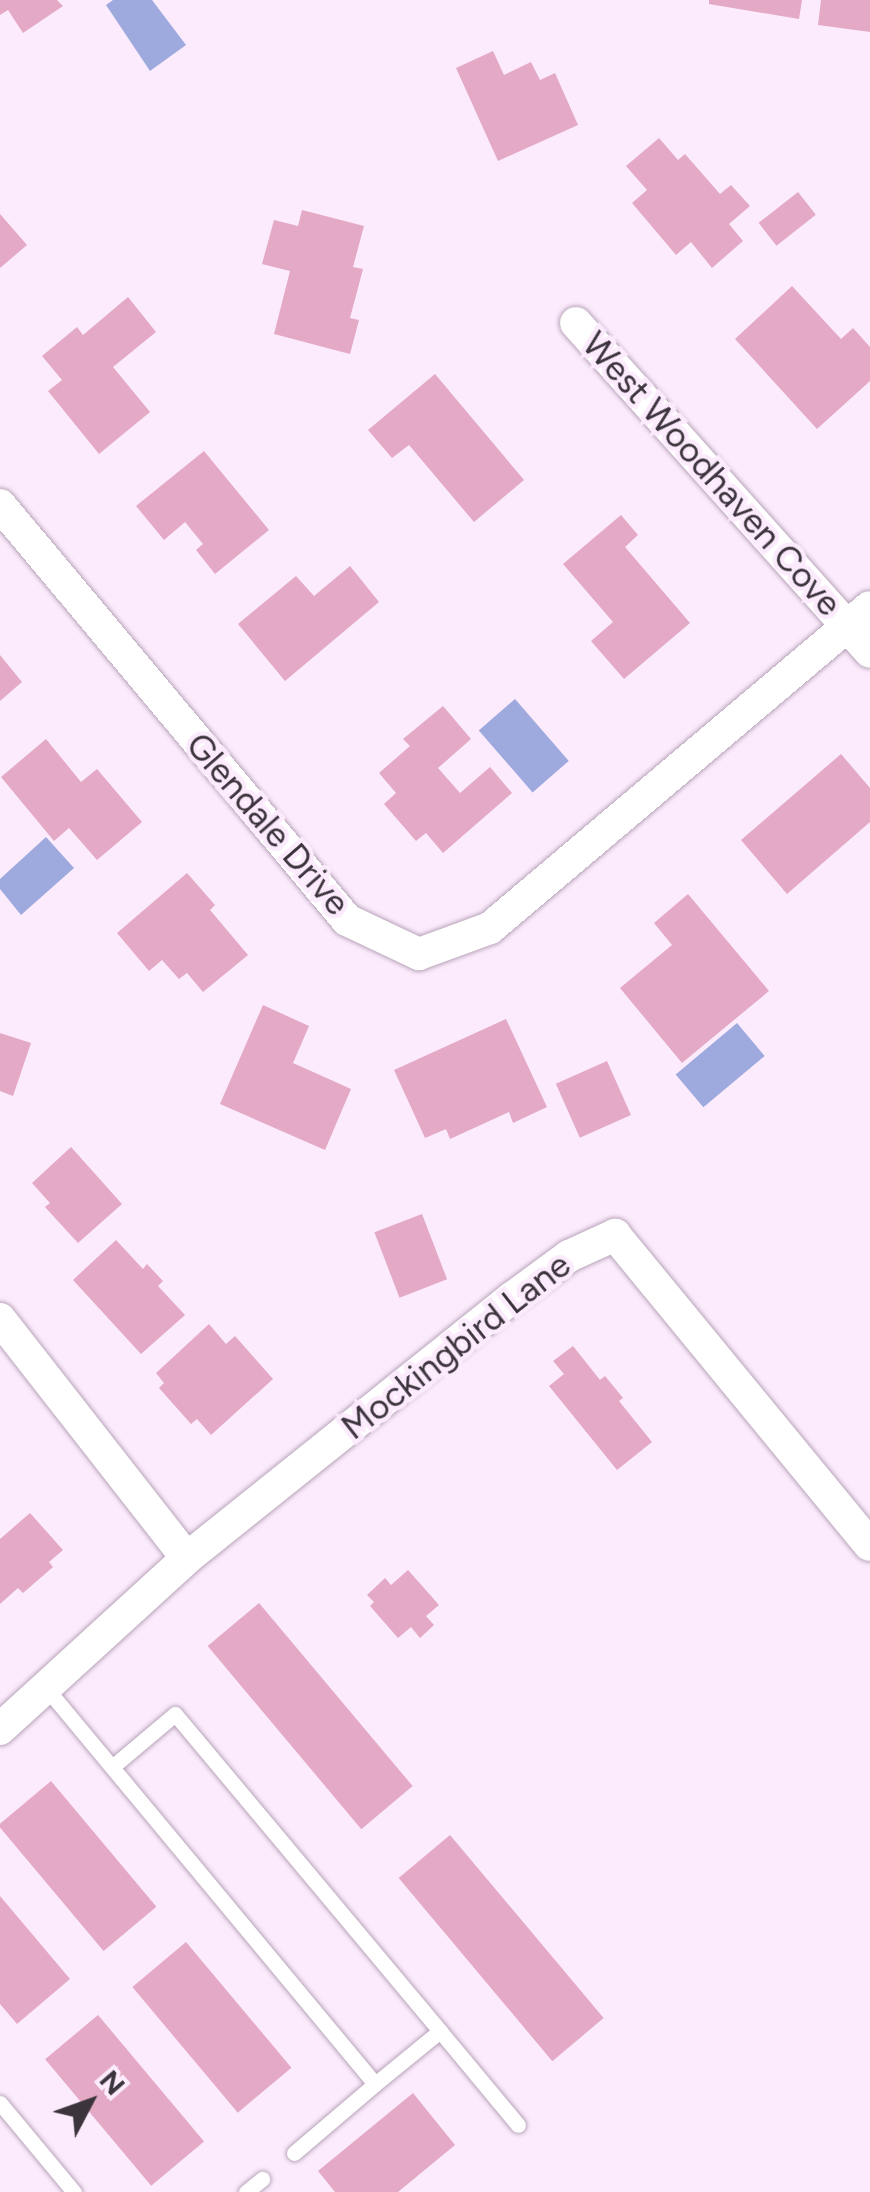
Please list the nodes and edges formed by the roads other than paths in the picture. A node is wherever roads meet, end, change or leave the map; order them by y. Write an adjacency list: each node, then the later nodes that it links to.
1 (576, 322): 3 (street, West Woodhaven Cove)
2 (0, 505): 3 (street, Glendale Drive)
3 (859, 616): 4 (street, West Woodhaven Cove)
4 (870, 652)
5 (0, 1319): 7 (street)
6 (870, 1545): 7 (street, Mockingbird Lane)
7 (187, 1558): 8 (street, Mockingbird Lane)
8 (46, 1690): 9 (street, Mockingbird Lane); 10 (lane)
9 (0, 1729)
10 (112, 1767): 11 (lane); 12 (lane)
11 (440, 2031): 12 (lane); 14 (lane)
12 (376, 2084): 15 (lane)
13 (0, 2103): 17 (lane)
14 (518, 2125)
15 (294, 2153)
16 (262, 2179): 18 (lane)
17 (74, 2192)
18 (246, 2192)

